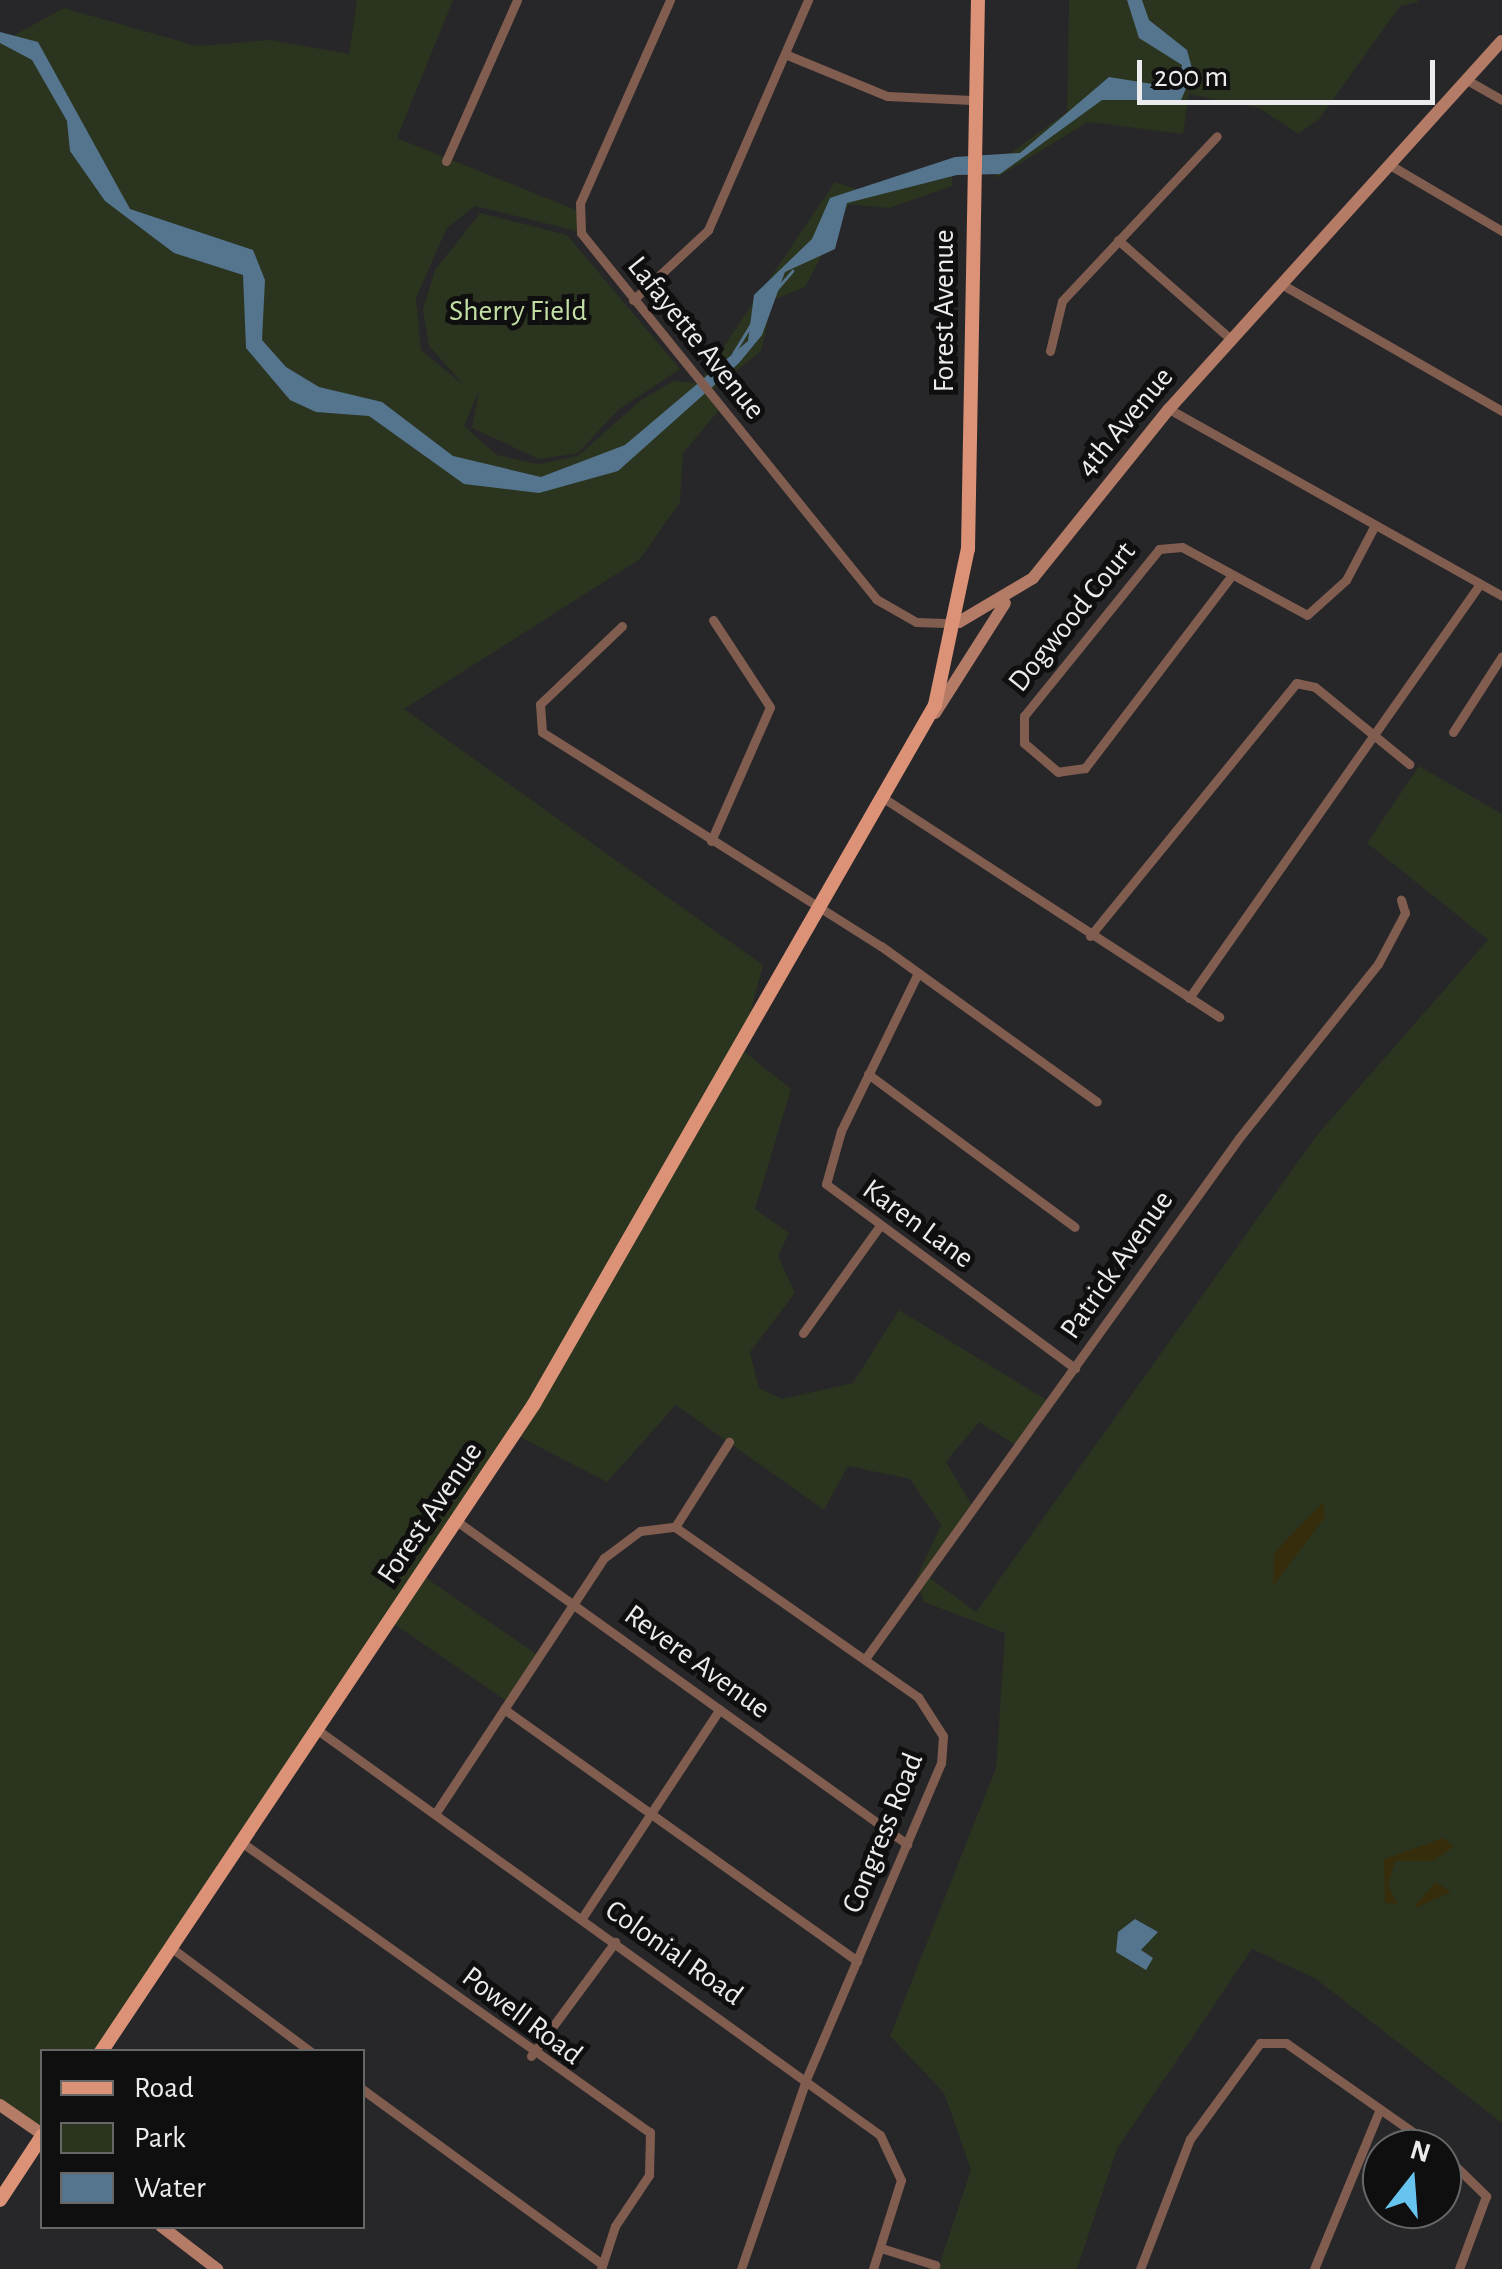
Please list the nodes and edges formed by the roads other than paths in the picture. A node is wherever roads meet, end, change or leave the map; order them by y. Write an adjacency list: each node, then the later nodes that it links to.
1 (517, 0): 11 (street)
2 (670, 0): 16 (street, Lafayette Avenue)
3 (808, 0): 6 (street)
4 (978, 0): 8 (main road, Forest Avenue)
5 (1502, 41): 7 (main road, 4th Avenue)
6 (785, 54): 8 (street); 16 (street)
7 (1467, 80): 9 (street); 12 (main road, 4th Avenue)
8 (972, 100): 27 (main road, Forest Avenue)
9 (1502, 100)
10 (1216, 136): 14 (street)
11 (446, 162)
12 (1390, 165): 13 (street); 15 (main road, 4th Avenue)
13 (1502, 231)
14 (1118, 240): 17 (street); 18 (street)
15 (1283, 285): 17 (main road, 4th Avenue); 20 (street)
16 (632, 300): 27 (street, Lafayette Avenue)
17 (1232, 340): 19 (main road, 4th Avenue)
18 (1050, 351)
19 (1169, 410): 21 (street); 25 (main road, 4th Avenue)
20 (1502, 411)
21 (1374, 525): 22 (street, Dogwood Court); 23 (street)
22 (1232, 575): 22 (street, Dogwood Court)
23 (1480, 584): 24 (street); 32 (street)
24 (1502, 596)
25 (1006, 601): 27 (main road, 4th Avenue); 30 (main road)
26 (713, 620): 35 (street)
27 (959, 622): 30 (main road)
28 (622, 626): 35 (street)
29 (1502, 656): 31 (street)
30 (924, 729): 34 (main road)
31 (1454, 732)
32 (1371, 735): 33 (street); 38 (street); 40 (street)
33 (1409, 764)
34 (885, 799): 37 (main road); 38 (street)
35 (711, 842): 37 (street)
36 (1401, 900): 47 (street, Patrick Avenue)
37 (820, 912): 39 (street); 49 (main road, Forest Avenue)
38 (1090, 936): 40 (street)
39 (918, 973): 42 (street, Karen Lane); 43 (street)
40 (1189, 998): 41 (street)
41 (1219, 1017)
42 (868, 1074): 44 (street, Karen Lane); 45 (street)
43 (1097, 1102)
44 (879, 1227): 46 (street); 47 (street, Karen Lane)
45 (1075, 1227)
46 (803, 1334)
47 (1074, 1368): 52 (street, Patrick Avenue)
48 (729, 1442): 50 (street)
49 (458, 1522): 51 (street, Revere Avenue); 55 (main road, Forest Avenue)
50 (675, 1527): 51 (street); 52 (street, Congress Road)
51 (573, 1604): 53 (street); 54 (street, Revere Avenue)
52 (865, 1659): 59 (street, Congress Road)
53 (504, 1709): 56 (street); 57 (street)
54 (720, 1709): 57 (street); 59 (street, Revere Avenue)
55 (319, 1731): 56 (street, Colonial Road); 58 (main road, Forest Avenue)
56 (435, 1814): 60 (street, Colonial Road)
57 (651, 1814): 60 (street); 63 (street)
58 (244, 1844): 62 (main road, Forest Avenue); 66 (street, Powell Road)
59 (907, 1844): 63 (street, Congress Road)
60 (582, 1918): 61 (street, Colonial Road)
61 (615, 1942): 66 (street); 67 (street, Colonial Road)
62 (173, 1949): 64 (main road, Forest Avenue); 65 (street)
63 (857, 1961): 67 (street, Congress Road)
64 (103, 2049)
65 (308, 2049)
66 (531, 2056): 79 (street, Powell Road)
67 (806, 2080): 77 (street, Colonial Road); 81 (street, Congress Road)
68 (365, 2091): 79 (street)
69 (0, 2105): 72 (main road)
70 (1380, 2109): 71 (street); 83 (street); 84 (street)
71 (1408, 2129)
72 (40, 2134)
73 (40, 2138): 75 (main road)
74 (1462, 2170): 85 (street)
75 (0, 2200)
76 (165, 2229): 80 (main road)
77 (880, 2248): 78 (street); 82 (street, Colonial Road)
78 (935, 2266)
79 (601, 2267)
80 (218, 2269)
81 (741, 2269)
82 (873, 2269)
83 (1140, 2269)
84 (1314, 2269)
85 (1459, 2269)

